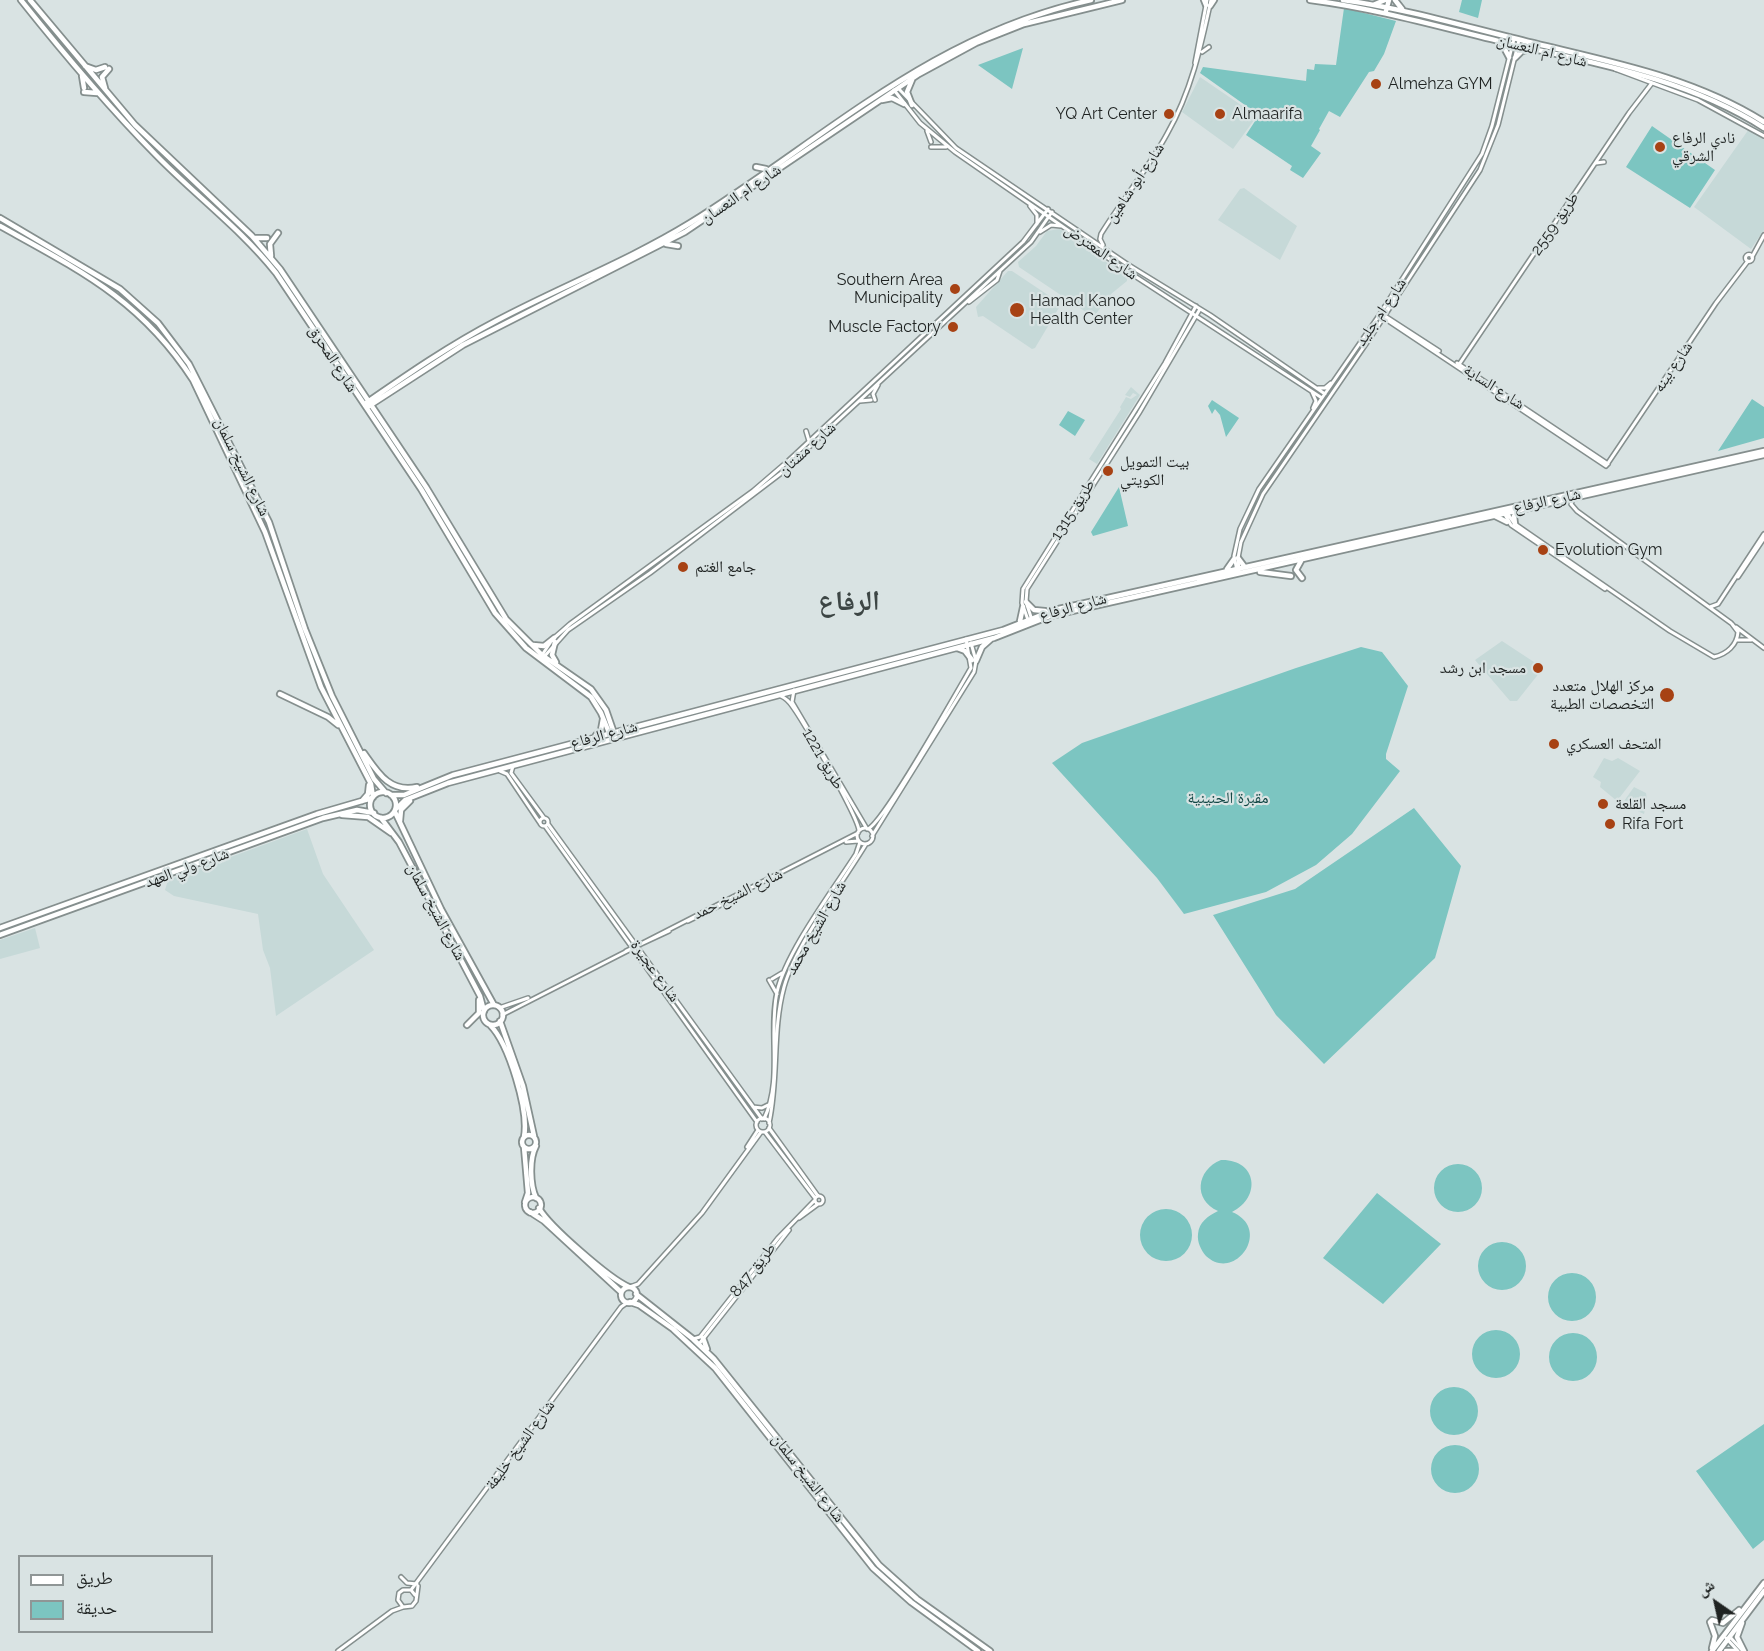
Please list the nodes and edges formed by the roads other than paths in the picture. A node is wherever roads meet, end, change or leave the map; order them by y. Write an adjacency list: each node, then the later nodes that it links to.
1 (21, 0): 23 (main road, شارع المحرق)
2 (30, 0): 20 (main road, شارع المحرق)
3 (1091, 0): 27 (main road, شارع ام النعسان)
4 (1102, 0): 13 (main road)
5 (1122, 0): 13 (main road, شارع ام النعسان)
6 (1310, 0): 11 (main road, شارع ام النعسان)
7 (1343, 0): 10 (main road, شارع ام النعسان)
8 (1391, 0): 10 (main road); 11 (main road); 12 (main road)
9 (1209, 2): 18 (street, شارع أبو شاهين); 21 (street, شارع أبو شاهين)
10 (1373, 5): 11 (main road, شارع ام النعسان)
11 (1388, 11): 12 (main road, شارع ام النعسان); 14 (main road, شارع ام النعسان)
12 (1407, 11): 15 (main road, شارع ام النعسان)
13 (1050, 16): 24 (main road, شارع ام النعسان)
14 (1499, 40): 15 (main road, شارع ام النعسان); 19 (main road)
15 (1516, 42): 17 (main road, شارع ام النعسان); 19 (street, شارع ام جليد); 34 (main road, شارع ام النعسان)
16 (1209, 47): 18 (street)
17 (1534, 49): 19 (main road); 22 (main road, شارع ام النعسان)
18 (1200, 56): 21 (street, شارع أبو شاهين)
19 (1512, 57): 68 (street, شارع ام جليد); 73 (street, شارع ام جليد)
20 (81, 63): 30 (main road, شارع المحرق); 30 (main road)
21 (1196, 65): 60 (street, شارع أبو شاهين)
22 (1613, 69): 25 (street); 36 (main road, شارع ام النعسان)
23 (81, 74): 29 (main road, شارع المحرق); 29 (main road)
24 (919, 74): 27 (main road, شارع ام النعسان); 33 (main road)
25 (1641, 80): 26 (street); 28 (street)
26 (1652, 83): 28 (street, طريق 2559); 37 (street)
27 (895, 87): 31 (main road, شارع ام النعسان); 32 (street, شارع المعترض); 33 (street, شارع المعترض); 44 (main road, شارع ام النعسان)
28 (1645, 89): 41 (street, طريق 2559)
29 (99, 95): 48 (main road, شارع المحرق)
30 (113, 101): 47 (main road, شارع المحرق)
31 (877, 102): 32 (main road); 49 (main road, شارع ام النعسان)
32 (904, 104): 35 (street, شارع المعترض)
33 (912, 105): 50 (street, شارع المعترض)
34 (1764, 122)
35 (925, 127): 38 (street); 40 (street, شارع المعترض)
36 (1764, 128)
37 (1764, 136)
38 (931, 142)
39 (931, 147): 40 (street)
40 (949, 147): 46 (street, شارع المعترض)
41 (1603, 153): 42 (street, طريق 2559); 42 (street)
42 (1595, 165): 78 (street, طريق 2559)
43 (756, 167): 44 (main road)
44 (771, 167): 45 (main road, شارع ام النعسان)
45 (761, 174): 49 (main road); 77 (main road, شارع ام النعسان)
46 (1020, 197): 51 (street, شارع المعترض); 55 (street)
47 (213, 200): 48 (main road); 62 (main road, شارع المحرق)
48 (205, 201): 66 (main road, شارع المحرق)
49 (723, 206): 57 (main road, شارع ام النعسان)
50 (1050, 211): 51 (street, شارع مشتان); 58 (street, شارع المعترض)
51 (1047, 215): 54 (street, شارع المعترض); 55 (street, شارع مشتان); 59 (street, شارع مشتان)
52 (0, 218): 144 (main road, شارع الشيخ سلمان)
53 (0, 226): 141 (main road, شارع الشيخ سلمان)
54 (1065, 227): 59 (street); 69 (street, شارع المعترض)
55 (1034, 229): 92 (street, شارع مشتان)
56 (278, 232): 66 (main road)
57 (685, 232): 64 (main road, شارع ام النعسان); 64 (main road)
58 (1080, 232): 60 (street, شارع أبو شاهين); 65 (street, شارع المعترض)
59 (1038, 233): 80 (street, شارع مشتان)
60 (1101, 234): 65 (street, شارع أبو شاهين)
61 (1764, 235): 94 (street, شارع بينه)
62 (252, 236): 63 (main road); 66 (main road, شارع المحرق)
63 (267, 238)
64 (663, 244): 77 (main road, شارع ام النعسان)
65 (1116, 256): 70 (street, شارع المعترض)
66 (268, 260): 67 (main road); 81 (main road, شارع المحرق); 88 (main road, شارع المحرق)
67 (255, 261)
68 (1401, 282): 72 (street, شارع ام جليد); 73 (street, شارع ام جليد)
69 (1180, 304): 71 (street, شارع المعترض); 75 (street)
70 (1198, 308): 71 (street, طريق 1315); 82 (street, شارع المعترض)
71 (1195, 314): 74 (street, شارع المعترض); 75 (street, طريق 1315)
72 (1378, 317): 73 (street); 79 (street, شارع ام جليد)
73 (1386, 318): 76 (street); 76 (street, شارع ام جليد); 78 (street, شارع الساية)
74 (1206, 320): 75 (street); 84 (street, شارع المعترض)
75 (1191, 322): 113 (street, طريق 1315)
76 (1376, 329): 86 (street, شارع ام جليد)
77 (449, 349): 83 (main road, شارع ام النعسان); 85 (main road, شارع ام النعسان)
78 (1458, 365): 94 (street, شارع الساية)
79 (1336, 378): 82 (street); 86 (street, شارع ام جليد)
80 (878, 383): 87 (street, شارع مشتان); 87 (street)
81 (357, 386): 83 (main road); 88 (main road, شارع المحرق)
82 (1314, 386): 86 (street, شارع المعترض)
83 (385, 390): 88 (main road, شارع ام النعسان)
84 (1312, 390): 86 (street, شارع المعترض); 89 (street)
85 (381, 397): 88 (main road, شارع ام النعسان); 90 (main road)
86 (1326, 398): 89 (street, شارع ام جليد); 105 (street, شارع ام جليد)
87 (858, 402): 103 (street, شارع مشتان)
88 (367, 405): 90 (main road, شارع المحرق); 96 (main road, شارع المحرق)
89 (1309, 417): 105 (street, شارع ام جليد)
90 (380, 419): 96 (main road, شارع المحرق)
91 (806, 431): 92 (street)
92 (808, 443): 121 (street, شارع مشتان)
93 (1764, 453): 95 (main road, شارع الرفاع); 98 (main road, شارع الرفاع)
94 (1607, 465)
95 (1573, 499): 97 (main road, شارع الرفاع); 114 (street)
96 (435, 506): 124 (main road, شارع المحرق); 130 (main road, شارع المحرق)
97 (1519, 510): 98 (main road, شارع الرفاع); 101 (main road)
98 (1506, 511): 99 (main road, شارع الرفاع); 100 (street); 101 (street); 107 (main road, شارع الرفاع)
99 (1493, 516): 100 (main road); 106 (main road, شارع الرفاع)
100 (1508, 522): 116 (street)
101 (1515, 524): 116 (street)
102 (1764, 536): 114 (street); 117 (street)
103 (689, 543): 104 (street); 121 (street, شارع مشتان)
104 (687, 552)
105 (1236, 559): 107 (main road); 108 (main road); 110 (street, شارع ام جليد)
106 (1305, 559): 109 (main road, شارع الرفاع); 112 (main road)
107 (1250, 566): 110 (main road, شارع الرفاع)
108 (1222, 571): 110 (main road, شارع الرفاع); 115 (main road, شارع الرفاع)
109 (1255, 571): 110 (main road, شارع الرفاع); 111 (main road)
110 (1238, 572): 118 (main road, شارع الرفاع)
111 (1291, 576)
112 (1302, 578)
113 (1024, 604): 115 (main road); 118 (street); 119 (main road)
114 (1709, 607): 117 (street)
115 (1054, 610): 118 (main road, شارع الرفاع)
116 (1642, 612): 125 (street)
117 (1719, 615): 120 (street)
118 (1030, 621): 119 (main road, شارع الرفاع); 122 (main road, شارع الرفاع)
119 (1017, 624): 126 (main road, شارع الرفاع)
120 (1732, 624): 125 (street); 127 (street)
121 (567, 628): 123 (street, شارع مشتان)
122 (994, 638): 126 (main road, شارع الرفاع); 131 (main road)
123 (555, 640): 124 (main road); 130 (street, شارع مشتان); 132 (main road)
124 (526, 641): 130 (main road, شارع المحرق)
125 (1736, 641): 127 (street)
126 (969, 642): 128 (main road, شارع الرفاع); 131 (street); 140 (main road, شارع الرفاع)
127 (1757, 642): 129 (street)
128 (954, 648): 131 (main road); 133 (main road, شارع الرفاع)
129 (1764, 648)
130 (542, 658): 132 (main road, شارع المحرق); 138 (main road, شارع المحرق)
131 (974, 661): 160 (street); 163 (street)
132 (559, 667): 139 (main road, شارع المحرق)
133 (794, 690): 135 (main road, شارع الرفاع); 160 (street, طريق 1221)
134 (280, 694): 136 (main road)
135 (777, 695): 142 (main road, شارع الرفاع); 162 (street, طريق 1221)
136 (297, 702): 137 (main road); 141 (main road)
137 (289, 705)
138 (603, 717): 142 (main road, شارع المحرق); 143 (main road)
139 (611, 721): 140 (main road); 142 (main road, شارع المحرق)
140 (632, 728): 142 (main road, شارع الرفاع)
141 (343, 731): 146 (main road, شارع الشيخ سلمان)
142 (612, 735): 143 (main road, شارع الرفاع); 145 (main road, شارع الرفاع)
143 (586, 739): 148 (main road, شارع الرفاع)
144 (355, 740): 148 (main road); 149 (main road, شارع الشيخ سلمان)
145 (514, 765): 147 (main road, شارع الرفاع); 157 (street)
146 (365, 771): 150 (main road, شارع الشيخ سلمان); 152 (main road)
147 (494, 771): 151 (main road, شارع الرفاع); 158 (street)
148 (426, 786): 149 (main road, شارع الرفاع)
149 (388, 794): 150 (main road); 153 (main road)
150 (372, 798): 152 (main road, شارع ولي العهد); 154 (main road)
151 (413, 798): 153 (main road, شارع الرفاع); 161 (main road)
152 (358, 804): 167 (main road, شارع ولي العهد)
153 (395, 810): 156 (main road); 161 (main road, شارع الشيخ سلمان)
154 (374, 813): 155 (main road, شارع ولي العهد); 156 (main road)
155 (333, 815): 165 (main road); 167 (main road, شارع ولي العهد)
156 (381, 818): 165 (main road, شارع الشيخ سلمان)
157 (544, 818): 158 (street); 159 (street, شارع عجيرة)
158 (540, 823): 159 (street)
159 (546, 825): 169 (street, شارع عجيرة)
160 (867, 829): 162 (street, شارع الشيخ حمد); 163 (street, طريق 1221)
161 (402, 830): 174 (main road, شارع الشيخ سلمان)
162 (859, 832): 164 (street); 169 (street, شارع الشيخ حمد)
163 (872, 836): 166 (street, شارع الشيخ محمد)
164 (859, 841): 166 (street); 169 (street, شارع الشيخ حمد); 170 (street, شارع الشيخ محمد)
165 (399, 842): 171 (main road, شارع الشيخ سلمان)
166 (866, 844): 184 (street, شارع الشيخ محمد)
167 (156, 876): 168 (main road, شارع ولي العهد); 168 (main road, شارع ولي العهد)
168 (0, 931)
169 (635, 947): 173 (street, شارع الشيخ حمد); 181 (street, شارع عجيرة); 183 (street, شارع عجيرة)
170 (785, 970): 172 (street, شارع الشيخ محمد); 172 (street)
171 (476, 989): 175 (main road, شارع الشيخ سلمان); 178 (main road)
172 (777, 994): 180 (street, شارع الشيخ محمد)
173 (530, 998): 174 (street, شارع الشيخ حمد); 176 (street, شارع الشيخ حمد)
174 (496, 1007): 175 (main road); 176 (main road)
175 (484, 1011): 179 (main road)
176 (502, 1015): 177 (main road)
177 (500, 1021): 179 (main road); 186 (main road)
178 (467, 1025)
179 (490, 1025): 187 (main road)
180 (770, 1104): 181 (street); 182 (street, شارع الشيخ محمد)
181 (753, 1107): 182 (street, شارع عجيرة)
182 (763, 1119): 183 (street); 184 (street, شارع عجيرة)
183 (757, 1122): 185 (street)
184 (769, 1123): 185 (street, شارع الشيخ محمد)
185 (763, 1131): 191 (street); 196 (street)
186 (534, 1136): 187 (main road); 188 (main road)
187 (524, 1137): 189 (main road)
188 (536, 1146): 189 (main road); 190 (main road)
189 (524, 1147): 192 (main road)
190 (536, 1198): 192 (main road); 194 (main road)
191 (816, 1198): 193 (street); 193 (street); 202 (street, طريق 847)
192 (525, 1202): 195 (main road)
193 (818, 1204): 201 (street, طريق 847)
194 (539, 1208): 195 (main road); 197 (main road)
195 (530, 1212): 198 (main road)
196 (640, 1282): 197 (street); 199 (street)
197 (630, 1287): 198 (main road); 199 (main road, شارع الشيخ سلمان)
198 (621, 1292): 200 (main road)
199 (636, 1293): 200 (main road); 202 (main road, شارع الشيخ سلمان)
200 (627, 1302): 207 (street, شارع الشيخ خليفة); 217 (main road, شارع الشيخ سلمان)
201 (703, 1338): 203 (street, طريق 847); 204 (main road)
202 (693, 1339): 203 (main road, شارع الشيخ سلمان)
203 (699, 1344): 204 (main road, شارع الشيخ سلمان)
204 (714, 1359): 218 (main road, شارع الشيخ سلمان)
205 (401, 1577): 207 (street)
206 (1764, 1583): 211 (main road)
207 (418, 1584): 208 (street, شارع الشيخ خليفة); 210 (street, شارع الشيخ خليفة)
208 (411, 1590): 210 (street); 212 (street)
209 (1764, 1591): 214 (main road)
210 (416, 1595): 213 (street)
211 (1751, 1599): 216 (main road); 222 (main road)
212 (398, 1600): 213 (street); 215 (street)
213 (403, 1607): 215 (street)
214 (1749, 1610): 216 (main road); 226 (main road)
215 (392, 1611): 219 (street)
216 (1726, 1635): 222 (main road); 223 (main road); 225 (street); 226 (street)
217 (960, 1638): 218 (main road); 220 (main road, شارع الشيخ سلمان)
218 (977, 1641): 221 (main road, شارع الشيخ سلمان)
219 (338, 1651)
220 (978, 1651)
221 (990, 1651)
222 (1712, 1651)
223 (1719, 1651)
224 (1726, 1651): 225 (main road)
225 (1737, 1651)
226 (1743, 1651)

